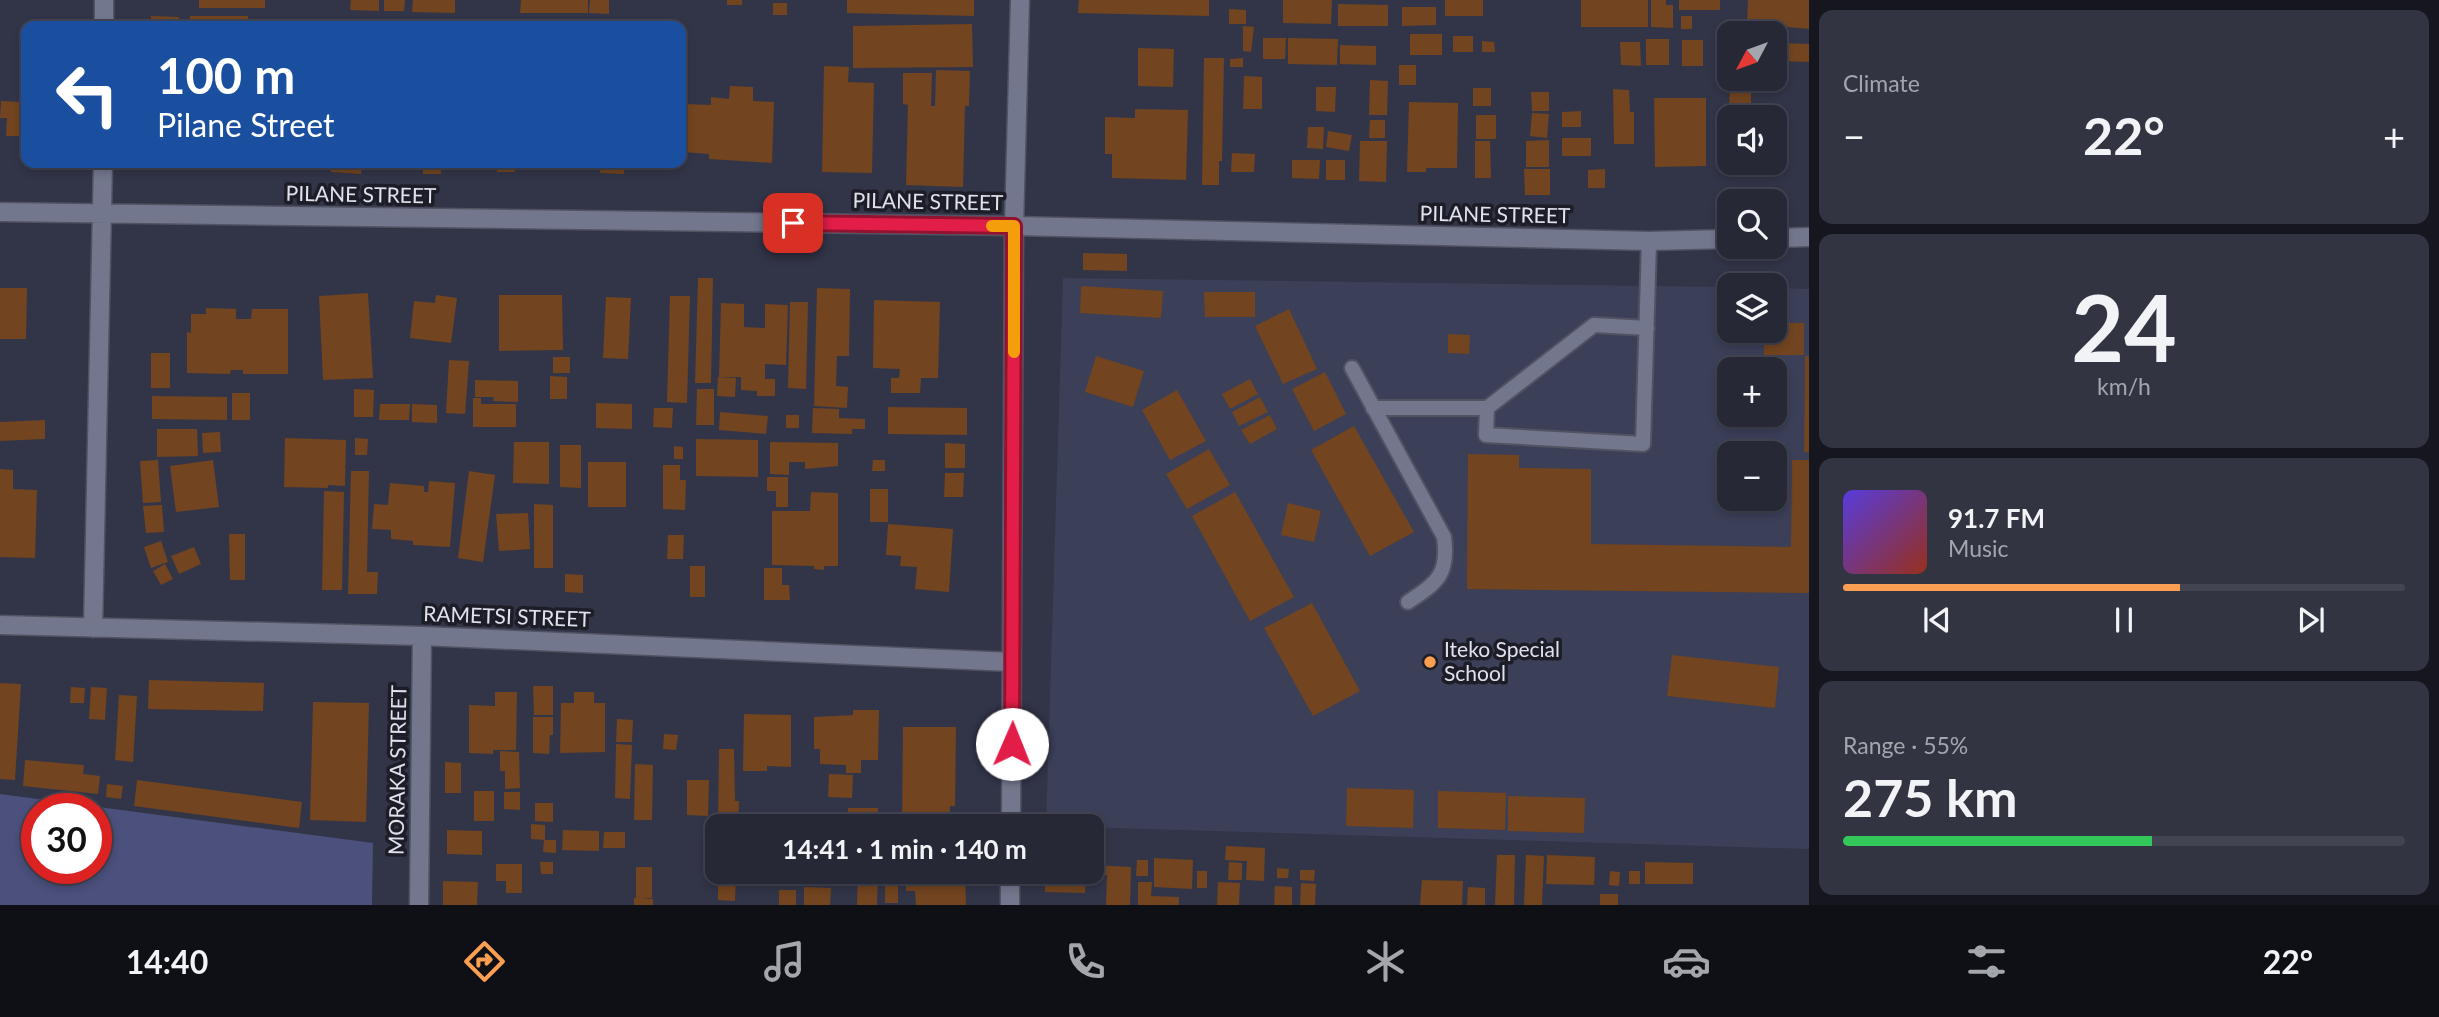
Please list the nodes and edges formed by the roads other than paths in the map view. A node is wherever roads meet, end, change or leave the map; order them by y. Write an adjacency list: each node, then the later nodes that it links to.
1 (104, 0): 3 (street)
2 (1020, 0): 7 (street)
3 (104, 21)
4 (103, 168): 6 (street)
5 (0, 212): 6 (street, PILANE STREET)
6 (102, 215): 7 (street, PILANE STREET); 18 (street)
7 (1014, 226): 11 (street, PILANE STREET); 20 (street)
8 (1809, 237): 9 (street)
9 (1787, 238)
10 (1717, 239): 11 (street, PILANE STREET)
11 (1649, 241): 12 (lane)
12 (1647, 328): 15 (lane); 15 (lane)
13 (1352, 368): 14 (lane)
14 (1373, 408): 15 (lane); 16 (lane)
15 (1487, 408)
16 (1408, 602)
17 (0, 625): 18 (street, RAMETSI STREET)
18 (93, 628): 19 (street, RAMETSI STREET)
19 (422, 636): 20 (street, RAMETSI STREET); 23 (street, MORAKA STREET)
20 (1012, 662): 21 (street)
21 (1011, 814)
22 (1010, 884): 24 (street)
23 (419, 905)
24 (1010, 905)

